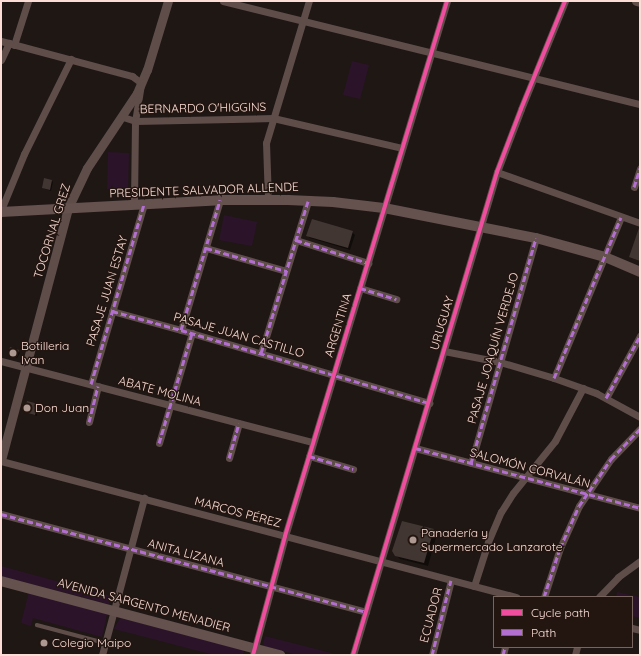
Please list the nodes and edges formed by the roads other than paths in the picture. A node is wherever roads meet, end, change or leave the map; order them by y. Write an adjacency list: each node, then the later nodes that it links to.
1 (28, 1): 11 (street)
2 (168, 1): 16 (street, TOCORNAL GREZ)
3 (222, 1): 9 (street)
4 (309, 1): 9 (street)
5 (447, 1): 12 (street, ARGENTINA)
6 (565, 1): 15 (street, URUGUAY)
7 (636, 1): 8 (street)
8 (640, 2)
9 (302, 21): 12 (street); 19 (street)
10 (1, 41): 11 (street, BERNARDO O'HIGGINS)
11 (12, 44): 13 (street, BERNARDO O'HIGGINS); 14 (street)
12 (431, 53): 15 (street); 21 (street, ARGENTINA)
13 (71, 59): 16 (street, BERNARDO O'HIGGINS); 31 (street)
14 (1, 60)
15 (533, 77): 17 (street); 23 (street, URUGUAY)
16 (141, 84): 18 (street, TOCORNAL GREZ); 20 (street, PASAJE JUAN ESTAY)
17 (640, 104)
18 (123, 116): 20 (street, BERNARDO O'HIGGINS); 29 (street, TOCORNAL GREZ)
19 (273, 118): 20 (street, BERNARDO O'HIGGINS); 21 (street, BERNARDO O'HIGGINS); 26 (street)
20 (135, 121): 28 (street, PASAJE JUAN ESTAY)
21 (402, 148): 30 (street, ARGENTINA)
22 (640, 168): 24 (street)
23 (497, 172): 32 (street); 34 (street, URUGUAY)
24 (634, 186)
25 (220, 200): 26 (main road, PRESIDENTE SALVADOR ALLENDE); 28 (main road, PRESIDENTE SALVADOR ALLENDE); 37 (street)
26 (268, 200): 27 (main road, PRESIDENTE SALVADOR ALLENDE)
27 (308, 201): 30 (main road, PRESIDENTE SALVADOR ALLENDE); 36 (street)
28 (139, 204): 29 (main road, PRESIDENTE SALVADOR ALLENDE); 44 (street, PASAJE JUAN ESTAY)
29 (68, 208): 31 (main road, PRESIDENTE SALVADOR ALLENDE); 52 (street, TOCORNAL GREZ)
30 (384, 208): 34 (main road, PRESIDENTE SALVADOR ALLENDE); 39 (street, ARGENTINA)
31 (1, 211)
32 (622, 217): 33 (street); 38 (street)
33 (640, 223)
34 (482, 226): 35 (main road, PRESIDENTE SALVADOR ALLENDE); 48 (street, URUGUAY)
35 (536, 238): 38 (main road, PRESIDENTE SALVADOR ALLENDE); 51 (street, PASAJE JOAQUÍN VERDEJO)
36 (296, 240): 39 (street); 40 (street)
37 (206, 248): 40 (street); 45 (street)
38 (605, 257): 41 (main road, PRESIDENTE SALVADOR ALLENDE); 54 (street)
39 (368, 263): 42 (street, ARGENTINA)
40 (286, 271): 49 (street)
41 (640, 272)
42 (360, 288): 43 (street); 53 (street, ARGENTINA)
43 (396, 298)
44 (112, 311): 45 (street, PASAJE JUAN CASTILLO); 55 (street, PASAJE JUAN ESTAY)
45 (181, 330): 46 (street, PASAJE JUAN CASTILLO)
46 (192, 333): 49 (street, PASAJE JUAN CASTILLO); 59 (street)
47 (640, 336): 57 (street)
48 (444, 351): 51 (street); 58 (street, URUGUAY)
49 (261, 353): 53 (street, PASAJE JUAN CASTILLO)
50 (1, 361): 52 (street, ABATE MOLINA)
51 (500, 362): 54 (street); 70 (street, PASAJE JOAQUÍN VERDEJO)
52 (26, 368): 55 (street, ABATE MOLINA); 69 (street, TOCORNAL GREZ)
53 (334, 374): 58 (street, PASAJE JUAN CASTILLO); 64 (street, ARGENTINA)
54 (554, 378): 56 (street)
55 (94, 385): 59 (street, ABATE MOLINA); 61 (street, PASAJE JUAN ESTAY)
56 (583, 388): 57 (street); 72 (street)
57 (606, 398): 60 (street)
58 (429, 403): 66 (street, URUGUAY)
59 (170, 405): 62 (street, ABATE MOLINA); 65 (street)
60 (640, 417)
61 (89, 422)
62 (239, 423): 64 (street, ABATE MOLINA); 68 (street)
63 (640, 429): 73 (street)
64 (313, 442): 67 (street, ARGENTINA)
65 (159, 443)
66 (415, 448): 70 (street, SALOMÓN CORVALÁN); 80 (street, URUGUAY)
67 (309, 456): 71 (street); 77 (street, ARGENTINA)
68 (229, 458)
69 (1, 460): 74 (street, MARCOS PÉREZ)
70 (471, 463): 72 (street, SALOMÓN CORVALÁN)
71 (354, 469)
72 (526, 477): 73 (street, SALOMÓN CORVALÁN); 83 (street)
73 (586, 494): 75 (street, SALOMÓN CORVALÁN); 86 (street)
74 (144, 498): 77 (street, MARCOS PÉREZ); 78 (street)
75 (640, 508)
76 (1, 514): 78 (street, ANITA LIZANA)
77 (285, 536): 80 (street, MARCOS PÉREZ); 84 (street, ARGENTINA)
78 (130, 549): 84 (street, ANITA LIZANA); 88 (street)
79 (640, 561): 87 (street)
80 (381, 562): 81 (street, MARCOS PÉREZ); 89 (street, URUGUAY)
81 (451, 580): 83 (street, MARCOS PÉREZ); 96 (street, ECUADOR)
82 (1, 581): 88 (main road, AVENIDA SARGENTO MENADIER)
83 (474, 586): 85 (street, MARCOS PÉREZ)
84 (271, 587): 89 (street, ANITA LIZANA); 92 (street, ARGENTINA)
85 (512, 596)
86 (544, 596)
87 (600, 596)
88 (114, 611): 91 (street); 92 (main road, AVENIDA SARGENTO MENADIER)
89 (366, 612): 95 (street, URUGUAY)
90 (36, 625): 91 (lane)
91 (106, 643): 93 (street)
92 (254, 652): 94 (main road, AVENIDA SARGENTO MENADIER)
93 (102, 655)
94 (280, 655)
95 (353, 655)
96 (432, 655)

